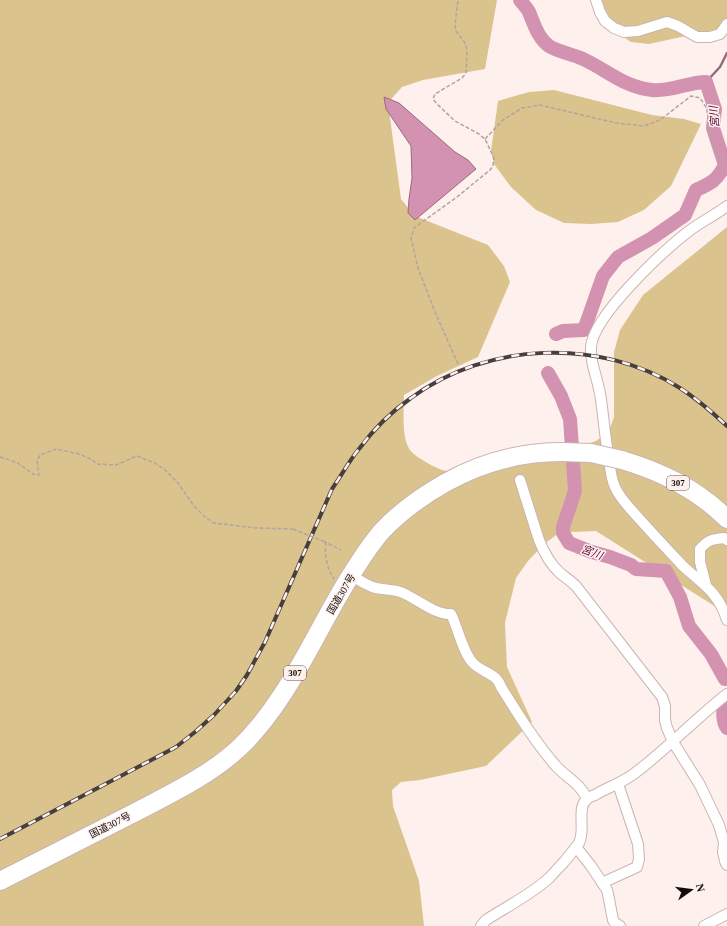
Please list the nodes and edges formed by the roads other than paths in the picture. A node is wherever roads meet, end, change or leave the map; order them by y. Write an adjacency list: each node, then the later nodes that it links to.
1 (596, 0): 2 (street)
2 (727, 24)
3 (727, 206): 8 (street)
4 (520, 480): 11 (street)
5 (727, 519): 7 (highway, 国道307号 / 307, bridge)
6 (727, 540): 8 (street)
7 (346, 582): 13 (street); 16 (highway, 国道307号 / 307)
8 (706, 585): 9 (street)
9 (727, 620)
10 (727, 694): 11 (street)
11 (673, 742): 12 (street); 15 (street)
12 (618, 784): 13 (street); 17 (street)
13 (587, 799): 14 (street)
14 (576, 848): 17 (street); 20 (street)
15 (727, 865)
16 (0, 881)
17 (602, 883): 21 (street)
18 (727, 914): 19 (street)
19 (707, 925)
20 (481, 926)
21 (620, 926)

